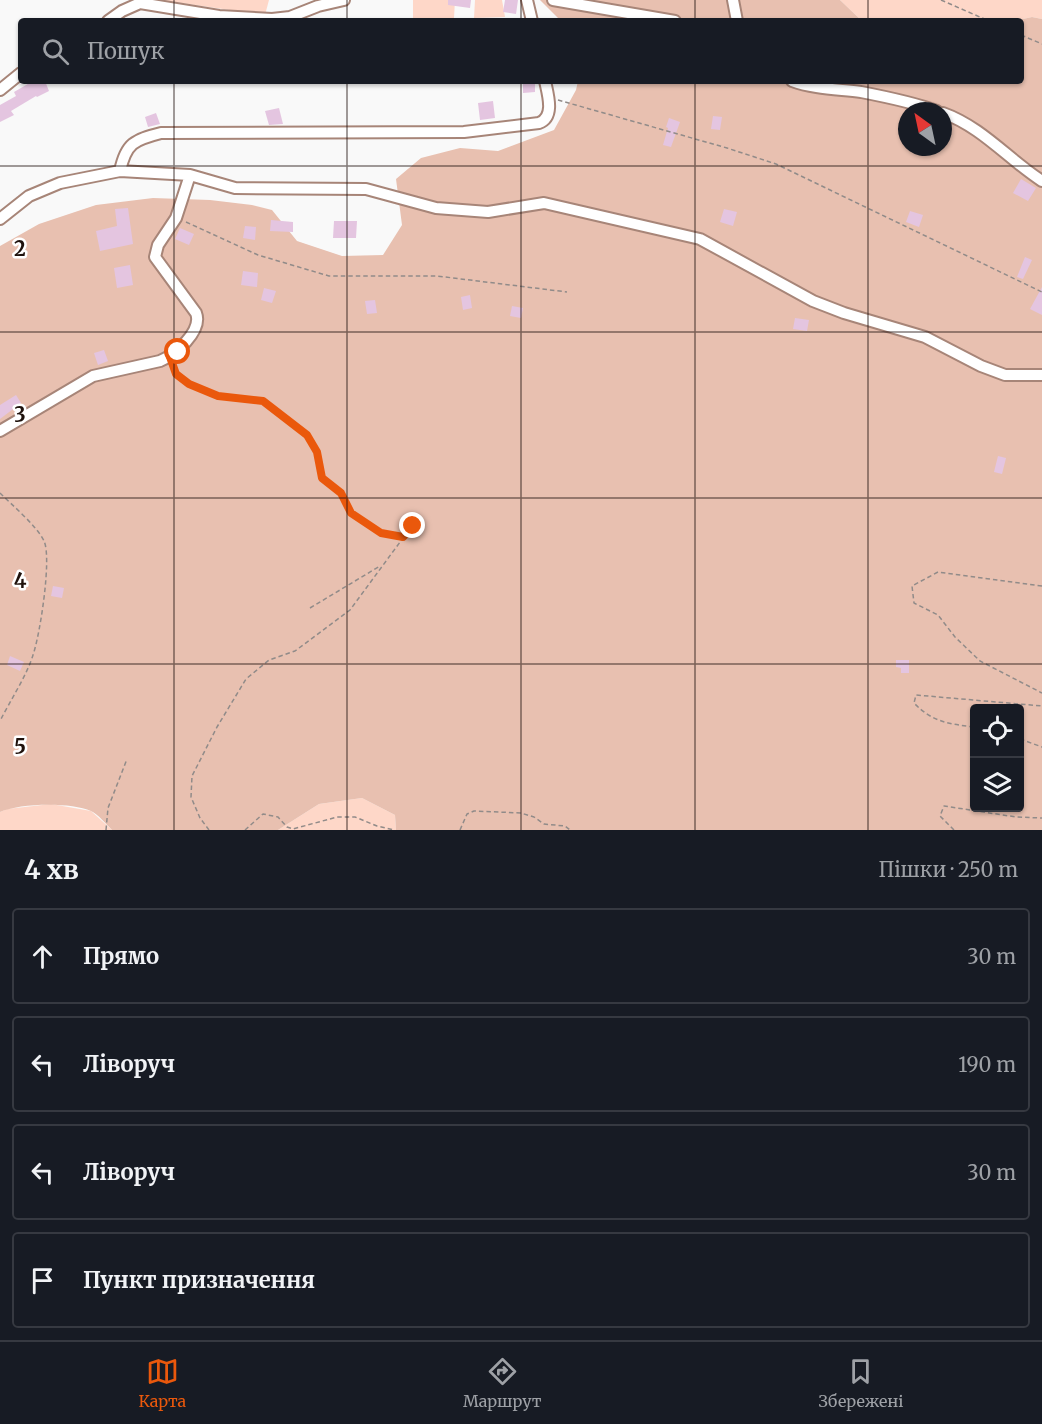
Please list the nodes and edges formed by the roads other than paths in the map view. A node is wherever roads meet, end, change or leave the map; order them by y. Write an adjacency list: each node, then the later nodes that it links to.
1 (125, 0): 6 (street)
2 (344, 0): 9 (street)
3 (527, 0): 10 (street)
4 (553, 0): 11 (street)
5 (734, 0): 12 (street)
6 (112, 18)
7 (113, 18): 8 (street)
8 (254, 18)
9 (281, 18)
10 (531, 18)
11 (658, 18)
12 (736, 18)
13 (18, 75): 16 (street)
14 (546, 84): 19 (street)
15 (801, 84): 17 (street)
16 (0, 90)
17 (912, 102)
18 (952, 116): 21 (street)
19 (120, 171): 20 (street); 22 (street)
20 (190, 175): 23 (street); 24 (street)
21 (1042, 181)
22 (0, 219)
23 (1042, 375)
24 (0, 431)

